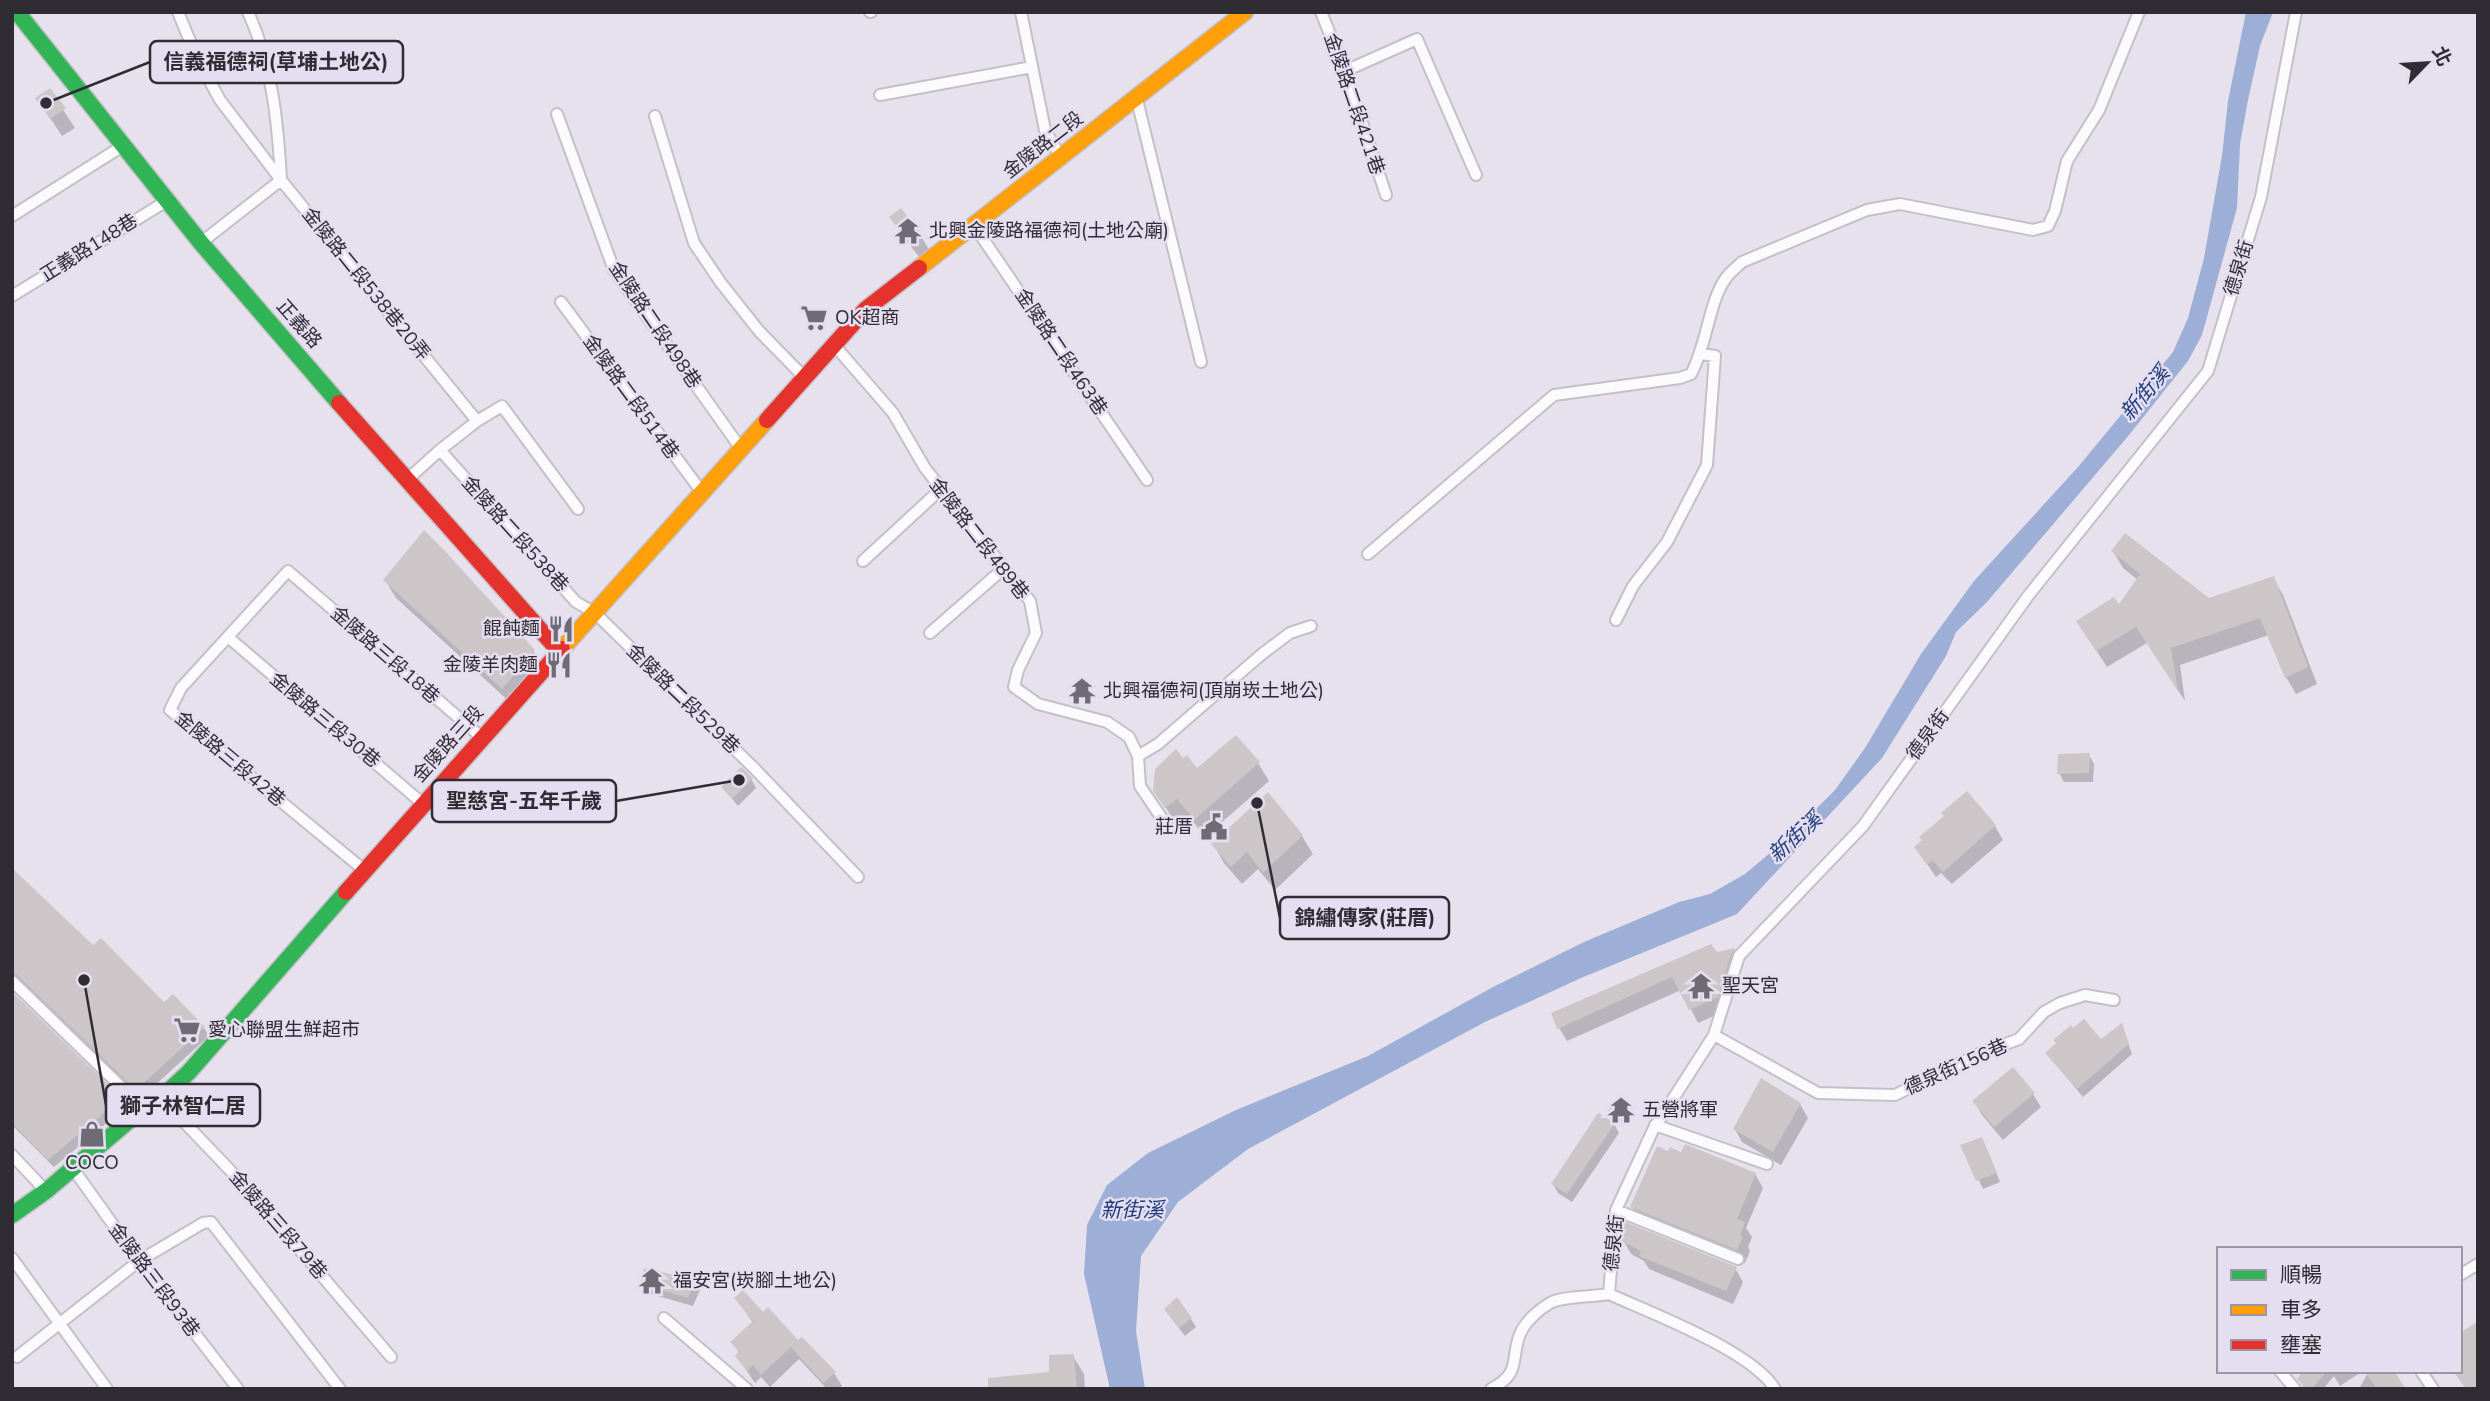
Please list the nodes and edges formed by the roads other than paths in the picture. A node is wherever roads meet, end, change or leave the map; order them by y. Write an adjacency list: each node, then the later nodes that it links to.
1 (18, 12): 15 (main road, 正義路)
2 (178, 12): 18 (lane, 金陵路二段538巷20弄)
3 (248, 12): 18 (lane)
4 (1021, 12): 9 (lane)
5 (1244, 12): 12 (main road, 金陵路二段)
6 (1321, 12): 10 (lane, 金陵路二段421巷)
7 (2139, 12): 28 (lane)
8 (2296, 12): 57 (lane, 德泉街)
9 (1032, 66): 11 (lane); 16 (lane)
10 (1345, 71): 17 (lane); 19 (lane, 金陵路二段421巷)
11 (880, 95)
12 (1136, 97): 16 (main road, 金陵路二段); 29 (lane)
13 (557, 114): 32 (lane, 金陵路二段498巷)
14 (655, 116): 30 (lane)
15 (123, 145): 20 (main road, 正義路); 21 (lane)
16 (1062, 158): 22 (main road, 金陵路二段)
17 (1476, 175)
18 (281, 180): 23 (lane); 31 (lane, 金陵路二段538巷20弄)
19 (1386, 195)
20 (167, 201): 23 (main road, 正義路); 24 (lane, 正義路148巷)
21 (12, 216)
22 (974, 225): 26 (main road, 金陵路二段); 34 (lane, 金陵路二段463巷)
23 (201, 243): 35 (main road, 正義路)
24 (12, 296)
25 (561, 302): 37 (lane, 金陵路二段514巷)
26 (866, 309): 27 (main road, 金陵路三段)
27 (833, 344): 30 (main road, 金陵路三段); 36 (lane, 金陵路二段489巷)
28 (1701, 354): 39 (lane); 44 (lane)
29 (1201, 362)
30 (803, 377): 32 (main road, 金陵路三段)
31 (477, 421): 33 (lane); 38 (lane)
32 (741, 448): 37 (main road, 金陵路三段)
33 (440, 450): 35 (lane); 43 (lane, 金陵路二段538巷)
34 (1147, 480)
35 (406, 481): 48 (main road, 正義路)
36 (941, 489): 40 (lane); 41 (lane, 金陵路二段489巷)
37 (702, 493): 43 (main road, 金陵路三段)
38 (578, 509)
39 (1368, 554)
40 (863, 561)
41 (1003, 569): 46 (lane); 50 (lane, 金陵路二段489巷)
42 (288, 571): 47 (lane, 金陵路三段42巷); 49 (lane, 金陵路三段18巷)
43 (595, 613): 48 (main road, 金陵路三段); 54 (lane, 金陵路二段529巷)
44 (1616, 620)
45 (1311, 626): 50 (lane)
46 (930, 633)
47 (228, 637): 51 (lane, 金陵路三段30巷); 53 (lane, 金陵路三段42巷)
48 (560, 652): 49 (main road, 金陵路三段)
49 (482, 738): 51 (main road, 金陵路三段)
50 (1138, 756): 52 (lane)
51 (423, 804): 53 (main road, 金陵路三段)
52 (1169, 829)
53 (365, 871): 58 (main road, 金陵路三段)
54 (858, 877)
55 (12, 981): 59 (lane)
56 (2114, 1000): 57 (lane, 德泉街156巷)
57 (1714, 1035): 60 (lane, 德泉街)
58 (161, 1098): 59 (main road, 金陵路三段); 76 (lane, 金陵路三段79巷)
59 (144, 1108): 63 (main road, 金陵路三段)
60 (1655, 1125): 62 (lane); 65 (lane, 德泉街)
61 (12, 1155): 64 (lane)
62 (1767, 1164)
63 (73, 1169): 64 (main road, 金陵路三段); 69 (lane, 金陵路三段93巷)
64 (46, 1191): 66 (main road, 金陵路三段)
65 (1616, 1210): 68 (lane); 72 (lane, 德泉街)
66 (12, 1215)
67 (12, 1258): 74 (lane)
68 (1738, 1259)
69 (139, 1261): 74 (lane); 80 (lane, 金陵路三段93巷); 81 (lane)
70 (2478, 1264): 71 (lane)
71 (2462, 1274)
72 (1609, 1294): 83 (lane, 德泉街); 84 (lane)
73 (664, 1318): 82 (lane)
74 (59, 1323): 75 (lane); 79 (lane)
75 (17, 1357)
76 (391, 1357)
77 (2282, 1373): 85 (lane)
78 (2422, 1373): 86 (lane)
79 (107, 1389)
80 (238, 1389)
81 (340, 1389)
82 (747, 1389)
83 (1491, 1389)
84 (1775, 1389)
85 (2295, 1389)
86 (2433, 1389)

